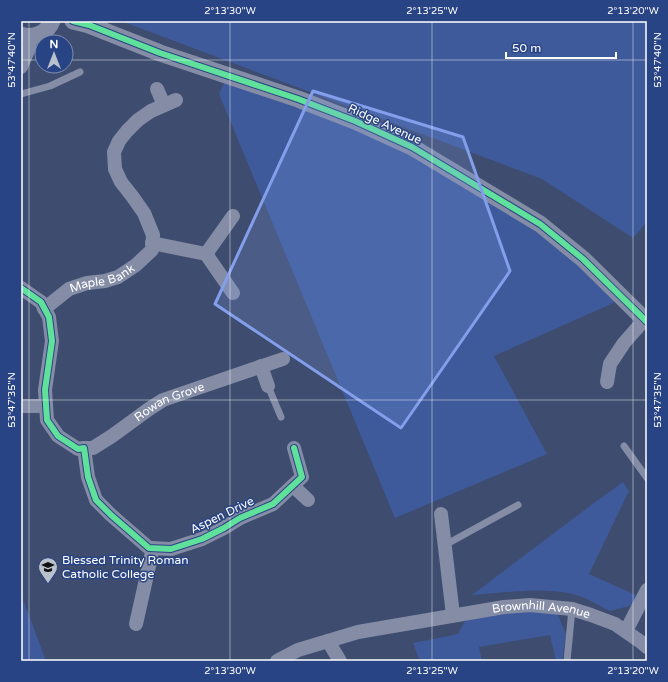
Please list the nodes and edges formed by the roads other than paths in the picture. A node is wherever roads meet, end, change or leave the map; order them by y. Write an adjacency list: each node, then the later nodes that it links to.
1 (52, 21): 3 (street)
2 (73, 21): 14 (street, Ridge Avenue)
3 (26, 36): 4 (street)
4 (21, 67)
5 (80, 72): 7 (lane)
6 (157, 89): 9 (street)
7 (21, 94)
8 (233, 216): 10 (street)
9 (152, 243): 10 (street); 13 (street, Maple Bank)
10 (206, 254): 12 (street)
11 (21, 288): 13 (street)
12 (233, 293)
13 (44, 309): 20 (street)
14 (646, 320): 17 (street)
15 (283, 359): 16 (street, Rowan Grove)
16 (261, 366): 18 (street); 23 (street, Rowan Grove)
17 (607, 382)
18 (268, 386): 21 (lane)
19 (21, 406): 20 (street)
20 (46, 406): 23 (street)
21 (281, 417)
22 (624, 446): 25 (lane)
23 (84, 448): 31 (street)
24 (294, 448): 26 (street)
25 (647, 478)
26 (297, 482): 27 (street); 31 (street, Aspen Drive)
27 (308, 500)
28 (518, 505): 30 (lane)
29 (441, 514): 30 (street)
30 (444, 545): 34 (street)
31 (153, 548): 35 (street)
32 (647, 590): 36 (street)
33 (572, 609): 34 (street, Brownhill Avenue); 36 (street, Brownhill Avenue); 41 (lane)
34 (453, 616): 37 (street, Brownhill Avenue)
35 (136, 624)
36 (626, 631): 38 (street, Brownhill Avenue)
37 (328, 641): 39 (street, Brownhill Avenue); 40 (street)
38 (647, 647)
39 (277, 661)
40 (340, 661)
41 (567, 661)

